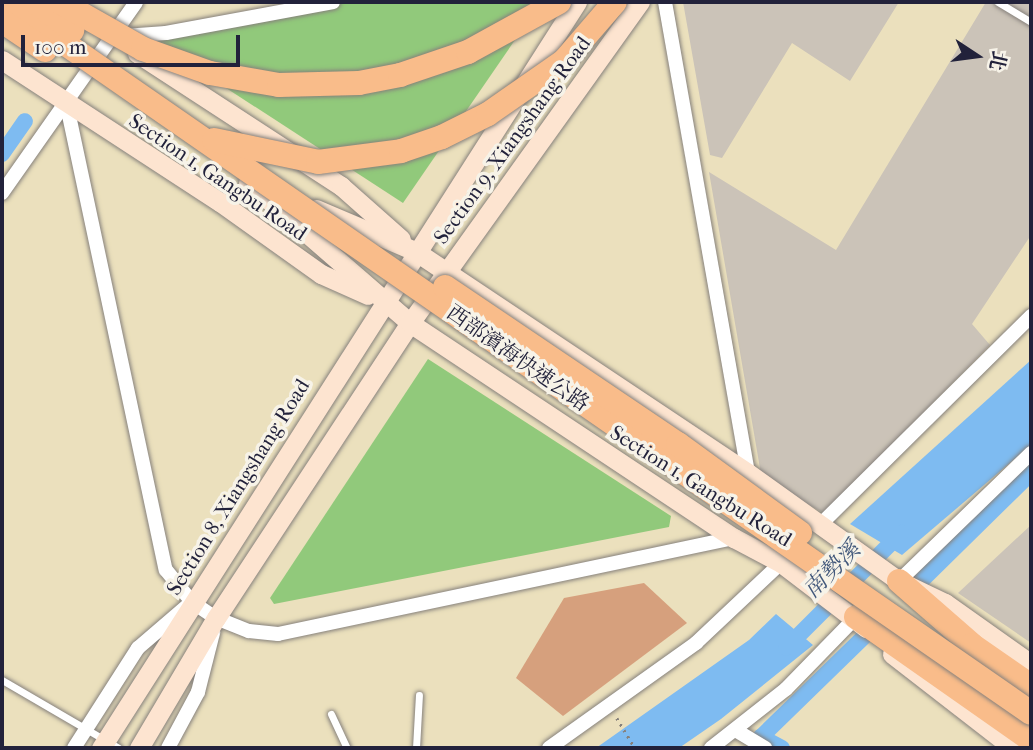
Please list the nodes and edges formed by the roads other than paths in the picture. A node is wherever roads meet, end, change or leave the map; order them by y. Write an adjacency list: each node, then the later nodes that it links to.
1 (5, 2): 41 (highway, 西部濱海快速公路, bridge)
2 (36, 2): 40 (highway, 西部濱海快速公路, bridge)
3 (60, 2): 6 (highway, bridge); 15 (street, Section 1, Gangbu Road)
4 (136, 2): 15 (street)
5 (333, 2): 15 (street)
6 (559, 2)
7 (577, 2): 21 (street, Section 9, Xiangshang Road)
8 (615, 2): 13 (highway, bridge)
9 (640, 2): 22 (street, Section 9, Xiangshang Road)
10 (665, 2): 27 (street)
11 (998, 2): 14 (lane)
12 (2, 11): 17 (street, Section 1, Gangbu Road)
13 (2, 21)
14 (1031, 22)
15 (111, 37): 17 (street); 21 (street, Section 1, Gangbu Road)
16 (2, 60): 18 (street, Section 1, Gangbu Road)
17 (89, 71): 18 (street); 19 (street, Section 1, Gangbu Road)
18 (67, 106): 20 (street); 23 (street, Section 1, Gangbu Road); 32 (street)
19 (219, 158): 21 (street, Section 1, Gangbu Road); 23 (street, Section 1, Gangbu Road)
20 (2, 193)
21 (415, 251): 22 (street, Section 1, Gangbu Road); 23 (street, Section 8, Xiangshang Road)
22 (446, 271): 25 (street); 27 (street, Section 1, Gangbu Road)
23 (382, 301): 25 (street, Section 1, Gangbu Road); 32 (street, Section 8, Xiangshang Road)
24 (1031, 316): 28 (street)
25 (410, 323): 29 (street, Section 1, Gangbu Road); 34 (street)
26 (1031, 453): 31 (street)
27 (748, 473): 28 (street, Section 1, Gangbu Road); 38 (street, Section 1, Gangbu Road)
28 (821, 524): 31 (street, Section 1, Gangbu Road)
29 (734, 538): 30 (street, Section 1, Gangbu Road); 34 (street)
30 (780, 563): 33 (street, Section 1, Gangbu Road); 53 (street)
31 (899, 581): 35 (street, Section 1, Gangbu Road); 37 (highway)
32 (192, 602): 34 (street); 44 (street); 47 (street, Section 8, Xiangshang Road)
33 (856, 617): 38 (street, Section 1, Gangbu Road); 45 (street); 46 (highway); 56 (street, Section 1, Gangbu Road)
34 (216, 618): 49 (street); 50 (street)
35 (1031, 664)
36 (2, 680): 44 (lane)
37 (1031, 686)
38 (984, 687): 43 (street, Section 1, Gangbu Road)
39 (419, 695): 52 (lane)
40 (1031, 698)
41 (1031, 713)
42 (331, 714): 51 (lane)
43 (1031, 719)
44 (88, 727): 47 (lane); 48 (street)
45 (737, 731): 54 (street); 55 (street)
46 (1031, 740)
47 (109, 745)
48 (74, 748)
49 (139, 748)
50 (168, 748)
51 (347, 748)
52 (416, 748)
53 (549, 748)
54 (711, 748)
55 (765, 748)
56 (1013, 748)

